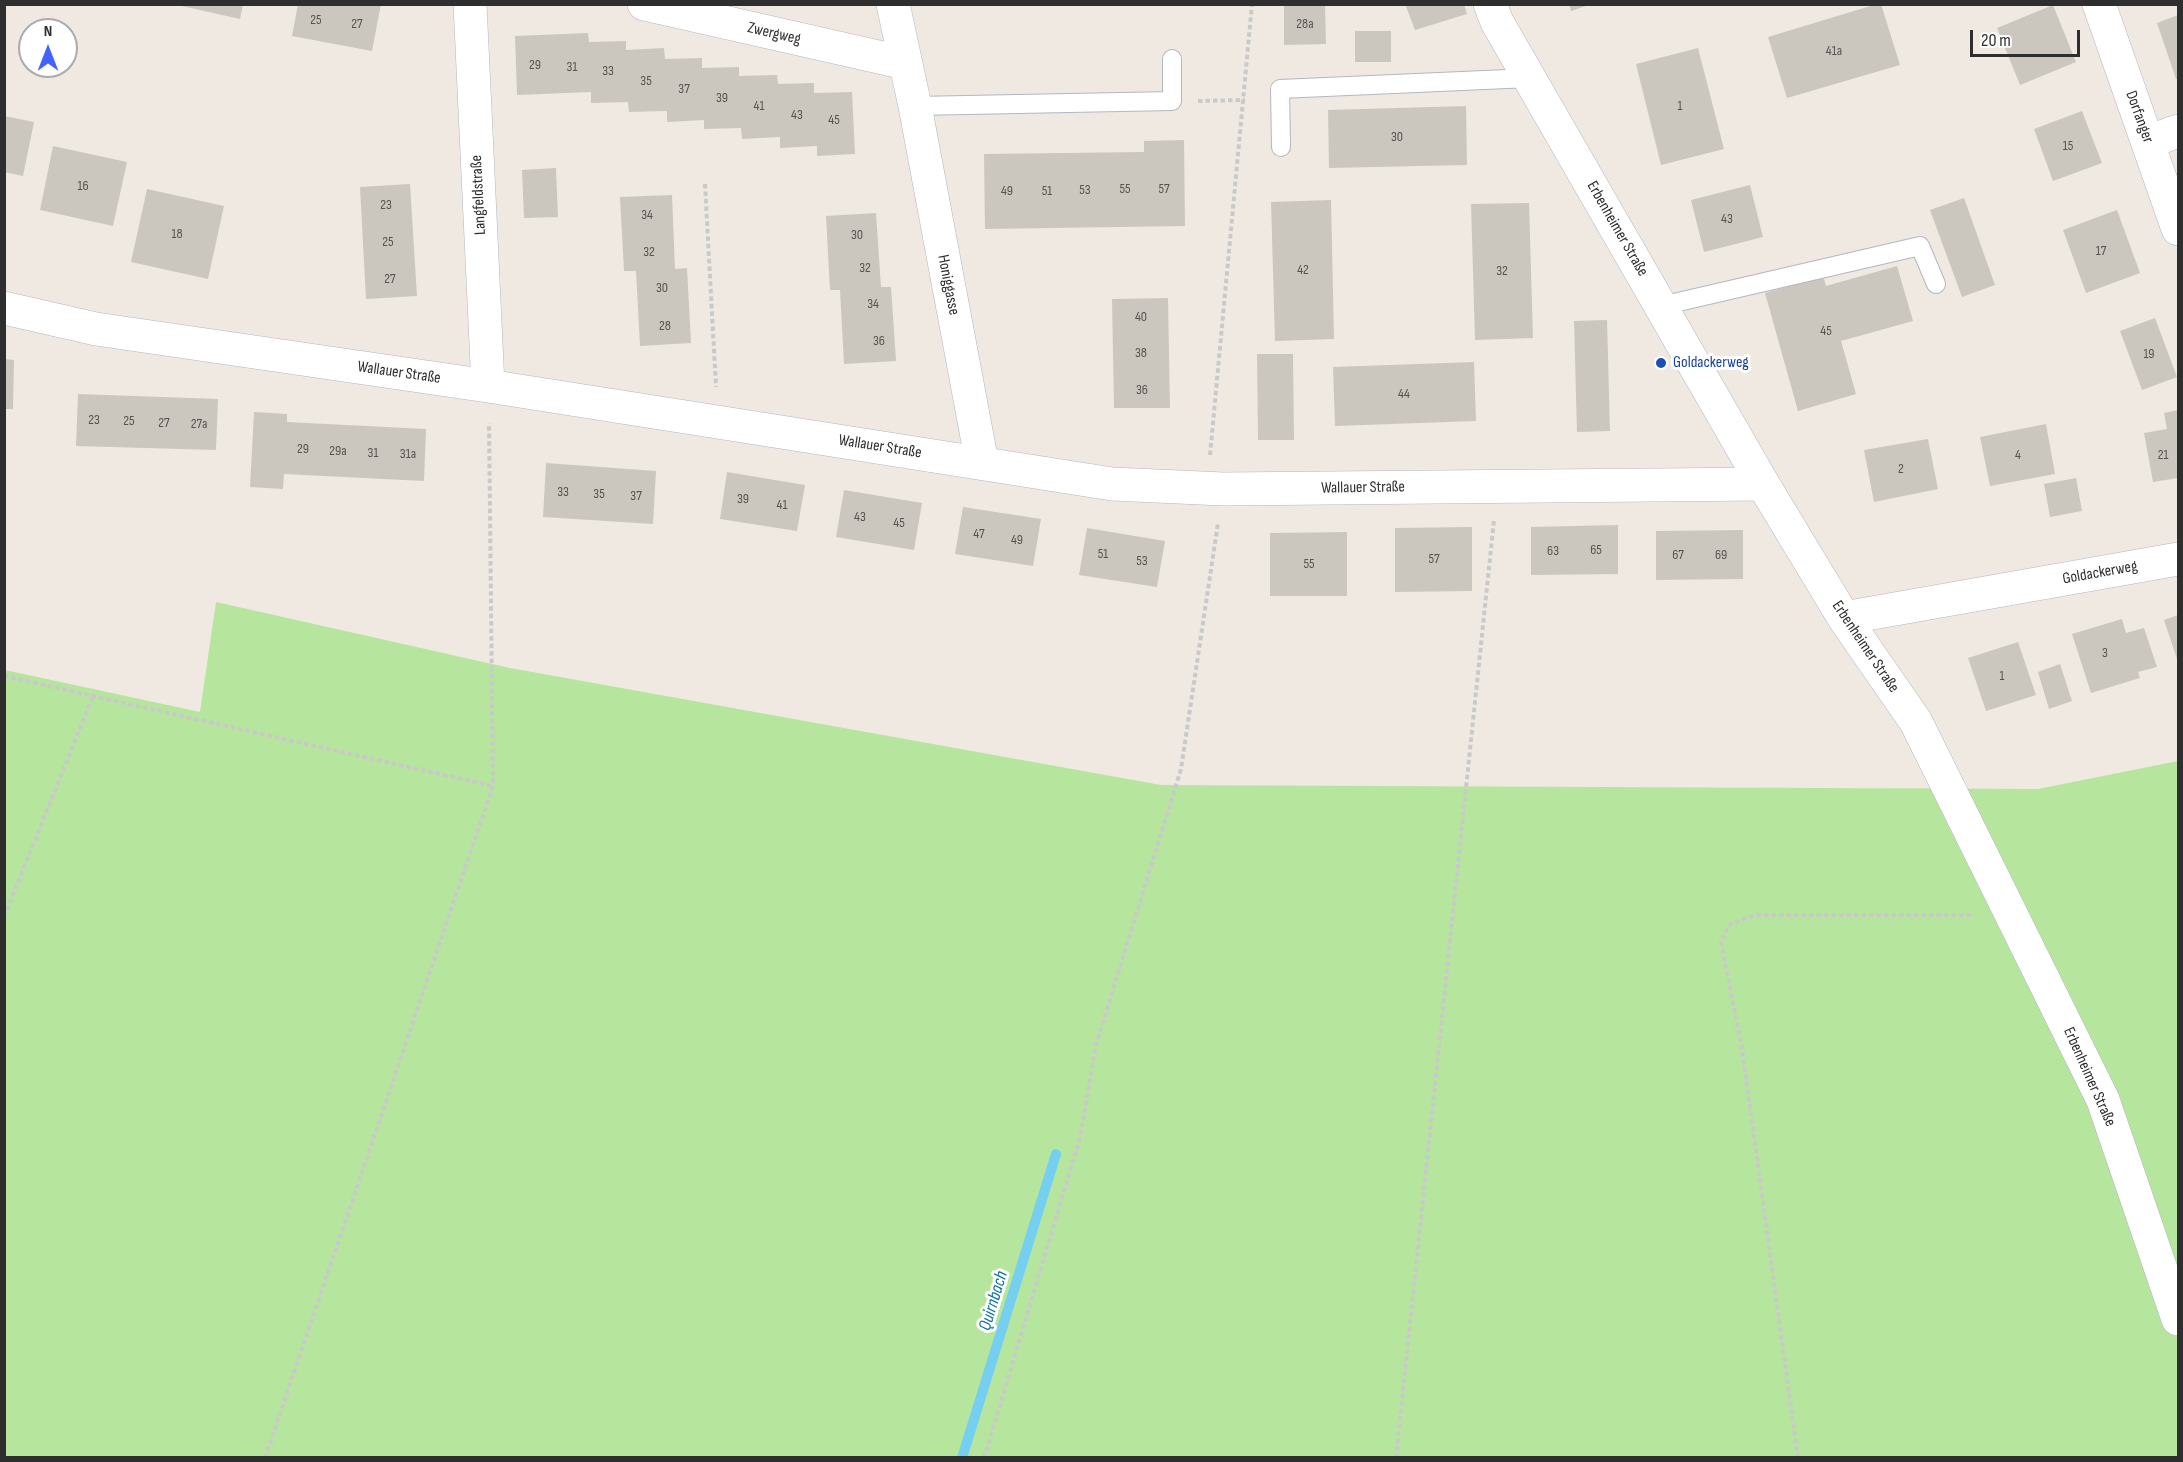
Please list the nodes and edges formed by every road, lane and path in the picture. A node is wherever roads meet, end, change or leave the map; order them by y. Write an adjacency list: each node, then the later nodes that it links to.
1 (470, 4): 21 (street, Langfeldstraße)
2 (644, 4): 8 (street, Zwergweg)
3 (893, 4): 8 (street, Honiggasse)
4 (1252, 4): 10 (path)
5 (1490, 4): 9 (street, Erbenheimer Straße)
6 (2099, 4): 14 (street, Dorfanger)
7 (1172, 59): 11 (lane)
8 (905, 63): 12 (street, Honiggasse)
9 (1530, 78): 15 (lane); 19 (street, Erbenheimer Straße)
10 (1245, 100): 11 (path); 26 (path)
11 (1172, 101): 12 (lane)
12 (915, 106): 23 (street, Honiggasse)
13 (2178, 131): 14 (street)
14 (2148, 142): 17 (street, Dorfanger)
15 (1281, 147)
16 (705, 184): 22 (path)
17 (2178, 229)
18 (1936, 284): 19 (lane)
19 (1661, 306): 24 (street, Erbenheimer Straße)
20 (4, 308): 21 (street, Wallauer Straße)
21 (488, 386): 22 (street, Wallauer Straße); 31 (path)
22 (718, 422): 23 (street, Wallauer Straße)
23 (982, 463): 26 (street, Wallauer Straße)
24 (1763, 484): 25 (street, Wallauer Straße); 28 (street, Erbenheimer Straße)
25 (1498, 486): 26 (street, Wallauer Straße); 37 (path)
26 (1215, 489): 36 (path)
27 (2178, 559): 28 (street, Goldackerweg)
28 (1845, 618): 32 (street, Erbenheimer Straße)
29 (4, 676): 30 (path)
30 (93, 696): 31 (path); 33 (path)
31 (493, 786): 35 (path)
32 (2011, 915): 34 (street, Erbenheimer Straße); 38 (path)
33 (4, 917)
34 (2178, 1319)
35 (265, 1458)
36 (984, 1458)
37 (1396, 1458)
38 (1798, 1458)

